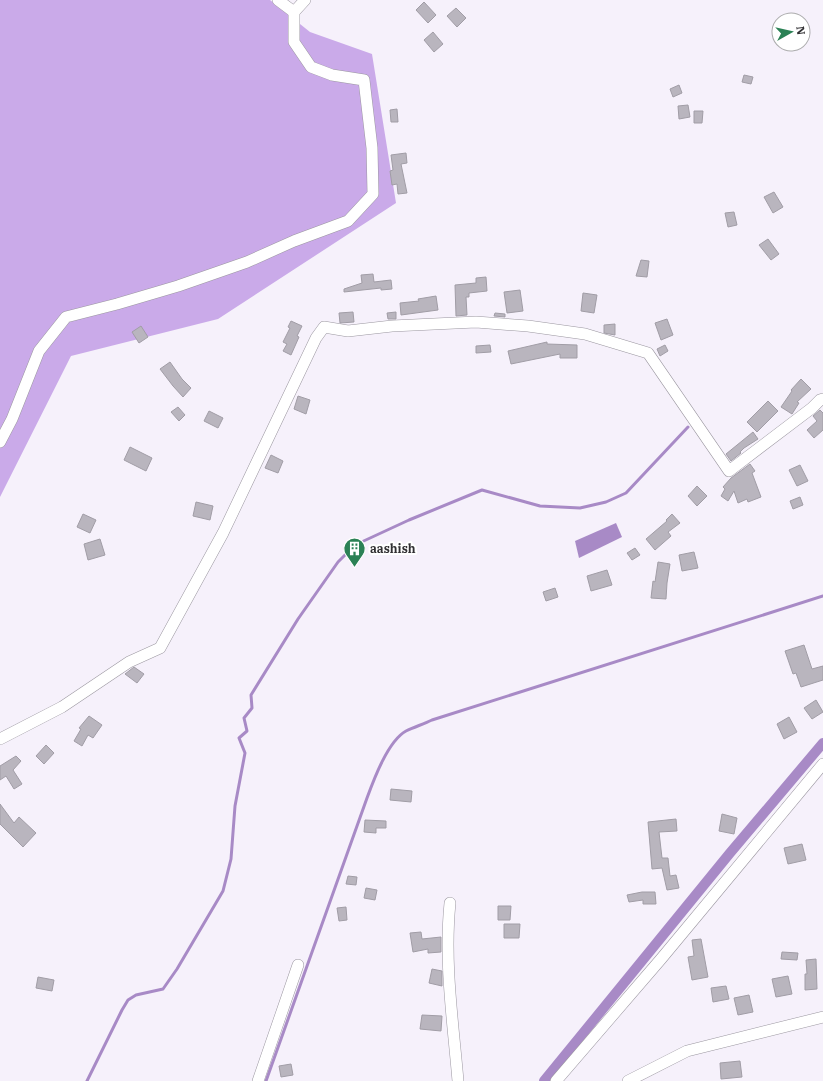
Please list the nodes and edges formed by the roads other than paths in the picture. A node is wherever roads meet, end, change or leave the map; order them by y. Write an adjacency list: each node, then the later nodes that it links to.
1 (278, 0): 3 (street)
2 (304, 0): 3 (street)
3 (294, 12): 5 (street)
4 (823, 399): 6 (street)
5 (0, 442)
6 (0, 739)
7 (823, 764): 13 (street)
8 (450, 903): 12 (street)
9 (298, 965): 11 (street)
10 (823, 1017): 14 (street)
11 (258, 1081)
12 (458, 1081)
13 (556, 1081)
14 (628, 1081)

